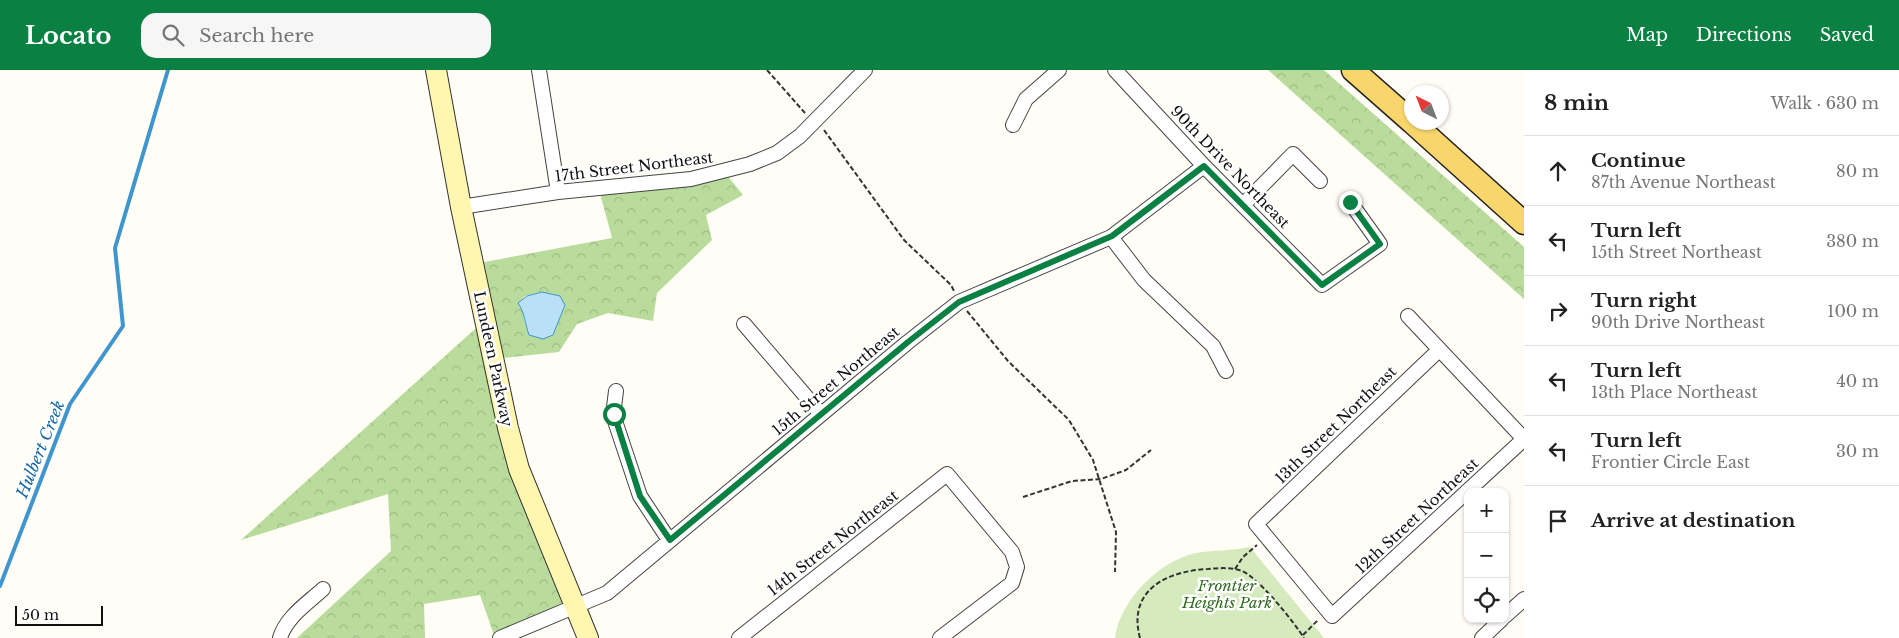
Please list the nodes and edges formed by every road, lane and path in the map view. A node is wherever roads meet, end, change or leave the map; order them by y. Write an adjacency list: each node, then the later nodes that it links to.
1 (436, 70): 15 (main road, Lundeen Parkway)
2 (539, 70): 12 (street)
3 (864, 70): 12 (street, 17th Street Northeast)
4 (1059, 70): 8 (street)
5 (1115, 70): 10 (street, 90th Drive Northeast)
6 (1353, 70): 7 (main road)
7 (1404, 115)
8 (1013, 125)
9 (1421, 130): 16 (main road)
10 (1204, 166): 14 (street, 90th Drive Northeast); 17 (street, 15th Street Northeast)
11 (1320, 181): 14 (street)
12 (558, 192): 15 (street, 17th Street Northeast)
13 (1350, 202): 14 (street, 90th Drive Northeast)
14 (1244, 204)
15 (461, 207): 32 (main road, Lundeen Parkway)
16 (1524, 223)
17 (1112, 236): 21 (street); 23 (street, 15th Street Northeast)
18 (1408, 316): 20 (street)
19 (744, 324): 23 (street)
20 (1439, 350): 24 (street); 27 (street, 13th Street Northeast)
21 (1226, 371)
22 (616, 391): 28 (street)
23 (821, 414): 28 (street, 15th Street Northeast)
24 (1524, 439): 34 (street, 12th Street Northeast)
25 (1151, 450): 26 (path)
26 (1023, 497)
27 (1266, 537): 29 (path); 34 (street)
28 (670, 540): 32 (street, 15th Street Northeast)
29 (1235, 569): 36 (path); 42 (path)
30 (323, 589): 38 (street)
31 (1524, 599): 33 (street)
32 (575, 608): 37 (street, 15th Street Northeast); 39 (main road, Lundeen Parkway)
33 (1509, 612)
34 (1332, 616): 36 (path)
35 (1498, 623): 43 (street)
36 (1303, 636)
37 (504, 637)
38 (280, 638)
39 (588, 638)
40 (739, 638): 41 (street, 14th Street Northeast)
41 (940, 638)
42 (1140, 638)
43 (1482, 638)

